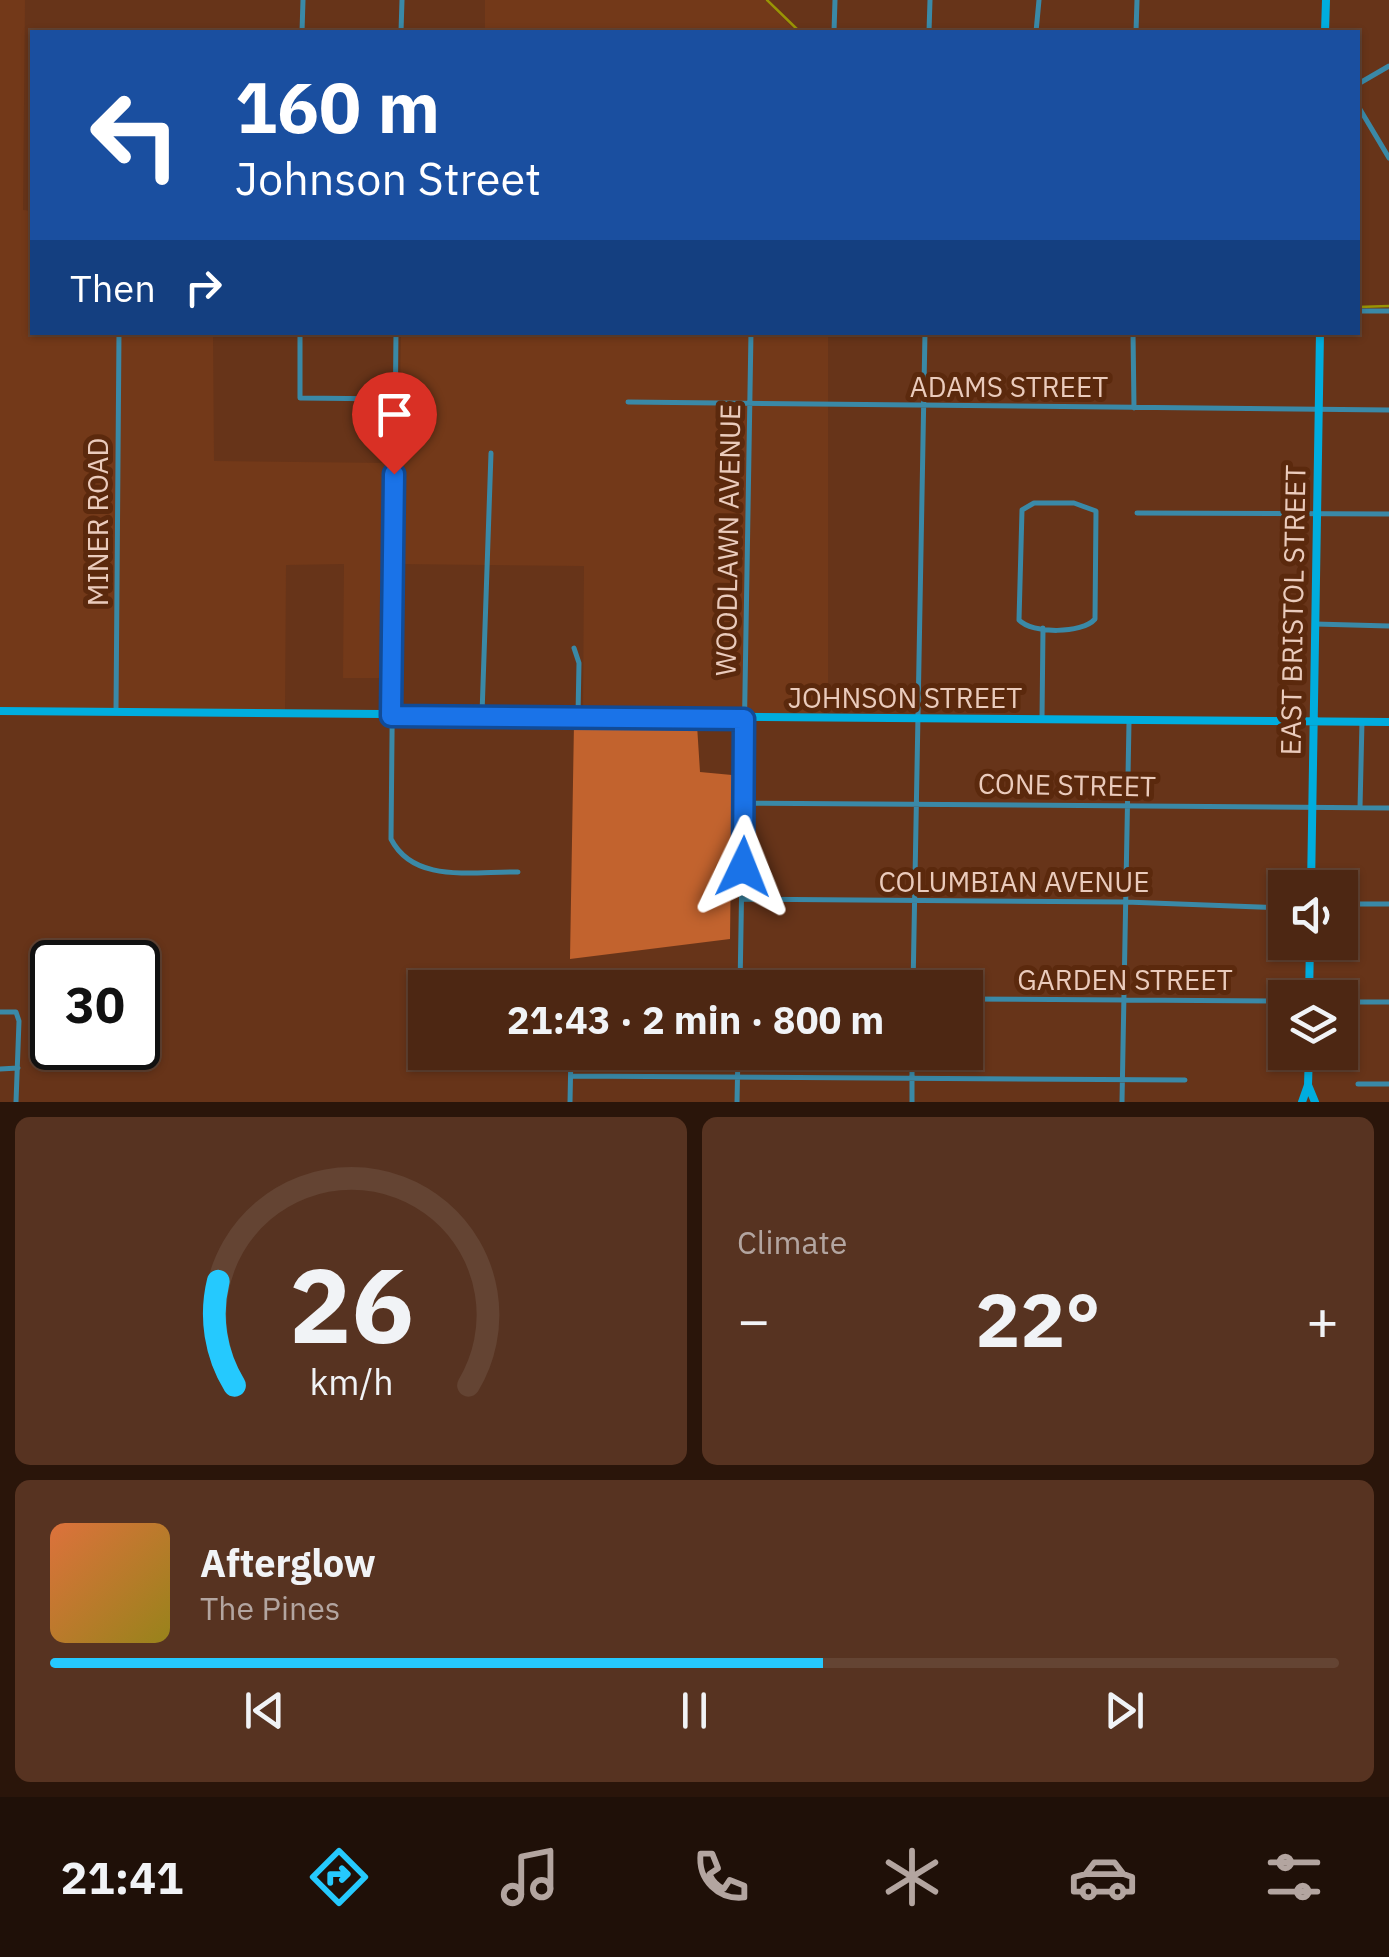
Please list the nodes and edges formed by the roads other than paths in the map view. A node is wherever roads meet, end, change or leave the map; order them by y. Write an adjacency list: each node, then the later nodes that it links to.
1 (303, 0): 8 (street)
2 (402, 0): 9 (street)
3 (835, 0): 10 (street)
4 (930, 0): 11 (street)
5 (1039, 0): 12 (street)
6 (1137, 0): 13 (street)
7 (1326, 0): 14 (street)
8 (302, 30)
9 (402, 30)
10 (834, 30)
11 (929, 30)
12 (1036, 30)
13 (1136, 30)
14 (1326, 30)
15 (1389, 66): 16 (street)
16 (1360, 83)
17 (1360, 109): 18 (street)
18 (1389, 158)
19 (1360, 311): 20 (street)
20 (1389, 311)
21 (119, 335): 44 (street, MINER ROAD)
22 (300, 335): 28 (street)
23 (396, 335): 28 (street)
24 (751, 335): 30 (street, WOODLAWN AVENUE)
25 (925, 335): 31 (street)
26 (1133, 335): 32 (street)
27 (1320, 335): 33 (street, EAST BRISTOL STREET)
28 (395, 399): 45 (street)
29 (628, 402): 30 (street, ADAMS STREET)
30 (751, 404): 31 (street, ADAMS STREET); 48 (street, WOODLAWN AVENUE)
31 (924, 406): 32 (street, ADAMS STREET); 49 (street)
32 (1134, 408): 33 (street, ADAMS STREET)
33 (1318, 410): 34 (street, ADAMS STREET); 37 (street, EAST BRISTOL STREET)
34 (1389, 410)
35 (491, 454): 46 (street)
36 (1137, 513): 37 (street)
37 (1317, 514): 38 (street); 39 (street, EAST BRISTOL STREET)
38 (1389, 514)
39 (1315, 624): 40 (street); 50 (street, EAST BRISTOL STREET)
40 (1389, 626)
41 (1043, 628): 41 (street); 51 (street)
42 (574, 648): 47 (street)
43 (0, 711): 44 (street, JOHNSON STREET)
44 (116, 712): 45 (street, JOHNSON STREET)
45 (391, 716): 46 (street, JOHNSON STREET); 62 (street)
46 (482, 717): 47 (street, JOHNSON STREET)
47 (578, 718): 48 (street, JOHNSON STREET)
48 (744, 719): 49 (street, JOHNSON STREET); 55 (street, WOODLAWN AVENUE)
49 (919, 721): 51 (street, JOHNSON STREET); 56 (street)
50 (1314, 721): 52 (street, JOHNSON STREET); 53 (street, JOHNSON STREET); 58 (street, EAST BRISTOL STREET)
51 (1042, 722): 52 (street, JOHNSON STREET)
52 (1130, 722): 57 (street)
53 (1362, 722): 54 (street, JOHNSON STREET); 59 (street)
54 (1389, 722)
55 (744, 803): 56 (street, CONE STREET); 63 (street, WOODLAWN AVENUE)
56 (917, 803): 57 (street, CONE STREET); 64 (street)
57 (1128, 806): 58 (street, CONE STREET); 65 (street)
58 (1313, 807): 59 (street, CONE STREET); 61 (street, EAST BRISTOL STREET)
59 (1360, 808): 60 (street, CONE STREET)
60 (1389, 808)
61 (1311, 870)
62 (518, 872)
63 (742, 899): 64 (street, COLUMBIAN AVENUE); 69 (street, WOODLAWN AVENUE)
64 (915, 902): 65 (street, COLUMBIAN AVENUE); 70 (street)
65 (1126, 902): 68 (street, COLUMBIAN AVENUE); 72 (street)
66 (1358, 904): 67 (street)
67 (1389, 904)
68 (1268, 907)
69 (740, 970)
70 (914, 970)
71 (983, 999): 72 (street, GARDEN STREET)
72 (1124, 1000): 73 (street, GARDEN STREET); 86 (street)
73 (1268, 1001)
74 (1358, 1002): 75 (street)
75 (1389, 1002)
76 (0, 1012): 78 (street)
77 (0, 1068): 78 (street)
78 (18, 1068): 91 (street)
79 (571, 1070): 83 (street)
80 (737, 1070): 84 (street)
81 (912, 1070): 85 (street)
82 (1308, 1070): 90 (street)
83 (571, 1076): 84 (street); 92 (street)
84 (737, 1077): 85 (street); 93 (street)
85 (912, 1079): 86 (street); 94 (street)
86 (1122, 1080): 87 (street); 95 (street)
87 (1185, 1080)
88 (1358, 1084): 89 (street)
89 (1389, 1084)
90 (1308, 1086): 96 (street); 97 (street)
91 (16, 1102)
92 (570, 1102)
93 (737, 1102)
94 (912, 1102)
95 (1122, 1102)
96 (1302, 1102)
97 (1315, 1102)

